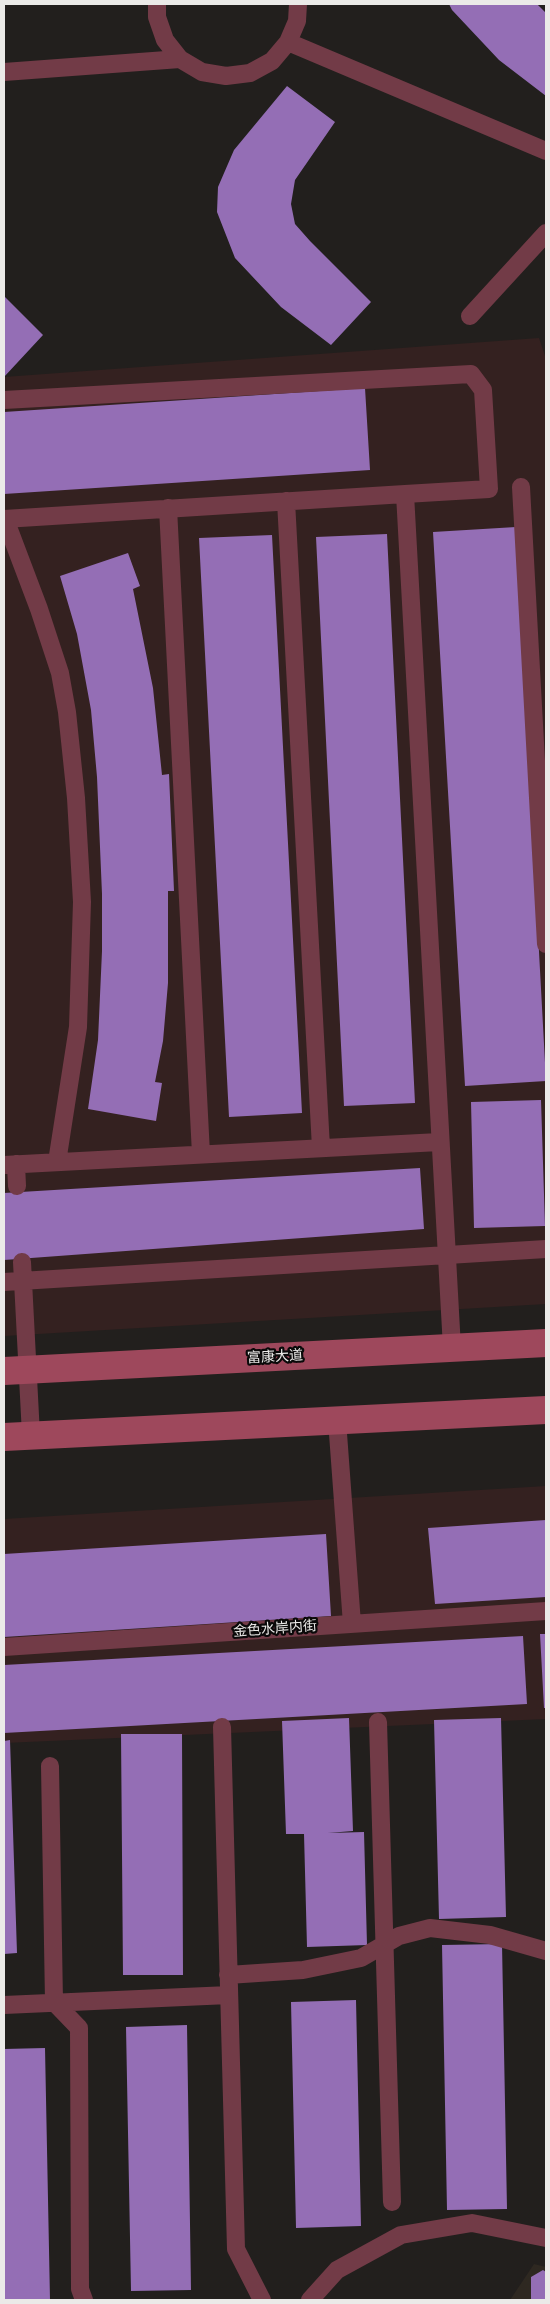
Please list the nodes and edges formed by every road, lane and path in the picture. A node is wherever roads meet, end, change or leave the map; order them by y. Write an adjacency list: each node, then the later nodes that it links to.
1 (157, 4): 4 (lane)
2 (298, 4): 3 (lane)
3 (288, 42): 4 (lane); 6 (lane)
4 (180, 59): 5 (lane)
5 (4, 72)
6 (546, 151)
7 (546, 233): 8 (lane)
8 (470, 316)
9 (4, 400): 11 (lane)
10 (521, 488): 15 (lane)
11 (405, 494): 12 (lane); 16 (lane)
12 (286, 501): 13 (lane); 17 (lane)
13 (168, 508): 14 (lane); 18 (lane)
14 (4, 519): 19 (lane)
15 (546, 944)
16 (439, 1142): 17 (lane); 23 (lane)
17 (321, 1148): 18 (lane)
18 (201, 1154): 19 (lane)
19 (57, 1162): 20 (lane)
20 (10, 1165): 21 (lane)
21 (17, 1186)
22 (546, 1249): 23 (lane)
23 (445, 1256): 25 (lane); 28 (lane)
24 (22, 1262): 25 (lane)
25 (23, 1281): 26 (lane); 29 (lane)
26 (4, 1282)
27 (546, 1343): 28 (street, 富康大道)
28 (452, 1348): 29 (street, 富康大道)
29 (16, 1370): 32 (lane)
30 (546, 1410): 31 (street)
31 (337, 1420): 32 (street); 35 (lane)
32 (31, 1435): 33 (street)
33 (4, 1436)
34 (546, 1611): 35 (lane, 金色水岸内街)
35 (352, 1624): 36 (lane, 金色水岸内街)
36 (4, 1647)
37 (378, 1722): 40 (lane)
38 (222, 1727): 42 (lane)
39 (50, 1766): 44 (lane)
40 (384, 1944): 41 (lane); 42 (lane); 46 (lane)
41 (546, 1951)
42 (228, 1975): 43 (lane)
43 (229, 1995): 44 (lane); 49 (lane)
44 (54, 2002): 45 (lane); 48 (lane)
45 (4, 2005)
46 (392, 2202)
47 (546, 2238): 50 (lane)
48 (84, 2300)
49 (262, 2300)
50 (310, 2300)

